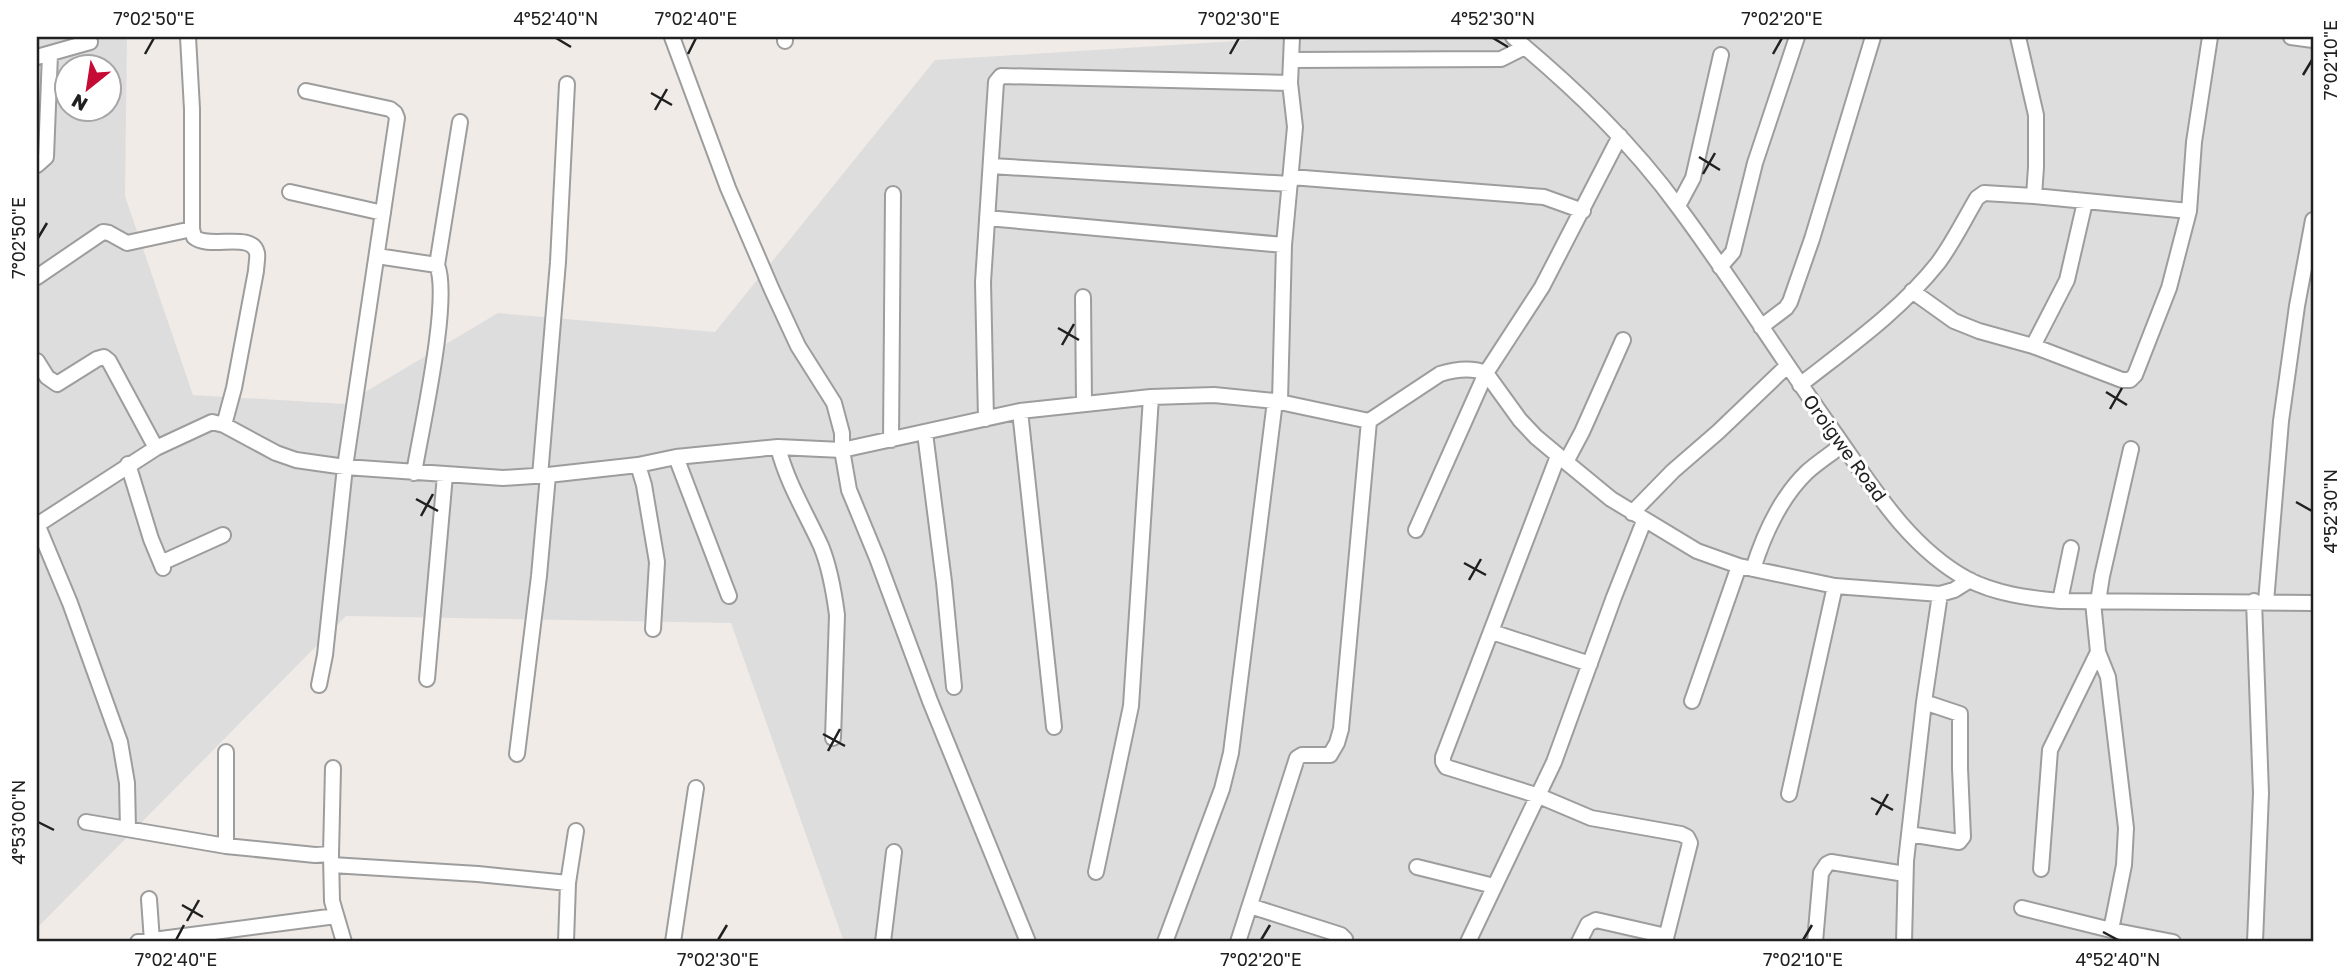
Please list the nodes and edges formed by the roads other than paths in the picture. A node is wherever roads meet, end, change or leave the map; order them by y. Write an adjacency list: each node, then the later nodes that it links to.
1 (188, 37): 33 (street)
2 (672, 37): 61 (street)
3 (1292, 37): 14 (street)
4 (1797, 37): 37 (street)
5 (1872, 37): 41 (street)
6 (2018, 37): 25 (street)
7 (2210, 37): 29 (street)
8 (2291, 37): 9 (street)
9 (2313, 40)
10 (90, 42): 13 (street)
11 (1519, 42): 14 (street); 19 (street, Oroigwe Road)
12 (1721, 55): 27 (street)
13 (43, 56): 20 (street)
14 (1292, 60): 15 (street)
15 (1290, 83): 21 (street); 22 (street)
16 (567, 84): 69 (street)
17 (306, 91): 30 (street)
18 (460, 122): 36 (street)
19 (1620, 136): 27 (street, Oroigwe Road); 28 (street)
20 (37, 164)
21 (990, 166): 22 (street); 31 (street)
22 (1290, 180): 28 (street); 34 (street)
23 (289, 192): 30 (street)
24 (893, 194): 56 (street)
25 (2034, 196): 26 (street); 39 (street)
26 (2085, 202): 29 (street); 43 (street)
27 (1678, 206): 37 (street, Oroigwe Road)
28 (1583, 211): 46 (street)
29 (2189, 211): 43 (street)
30 (383, 213): 35 (street)
31 (987, 218): 34 (street); 52 (street)
32 (2313, 220): 82 (street)
33 (192, 229): 38 (street); 54 (street)
34 (1284, 245): 49 (street)
35 (377, 256): 36 (street); 66 (street)
36 (437, 265): 67 (street)
37 (1720, 267): 41 (street, Oroigwe Road)
38 (37, 277)
39 (1912, 291): 43 (street); 47 (street)
40 (1083, 297): 50 (street)
41 (1761, 327): 45 (street, Oroigwe Road)
42 (1623, 340): 63 (street)
43 (2033, 346)
44 (37, 361): 58 (street)
45 (1787, 366): 47 (street, Oroigwe Road); 70 (street)
46 (1486, 373): 53 (street); 63 (street); 72 (street)
47 (1800, 385): 57 (street, Oroigwe Road)
48 (1152, 397): 49 (street); 50 (street); 110 (street)
49 (1278, 401): 53 (street); 126 (street)
50 (1084, 403): 51 (street)
51 (1020, 411): 52 (street); 93 (street)
52 (986, 419): 55 (street)
53 (1368, 421): 115 (street)
54 (224, 425): 58 (street); 66 (street)
55 (925, 433): 56 (street); 90 (street)
56 (891, 440): 61 (street)
57 (1842, 445): 75 (street); 76 (street, Oroigwe Road)
58 (156, 447): 64 (street)
59 (778, 447): 61 (street); 62 (street); 94 (street)
60 (2131, 449): 81 (street)
61 (842, 450): 125 (street)
62 (676, 457): 65 (street); 79 (street)
63 (1562, 459): 70 (street); 85 (street)
64 (128, 464): 71 (street); 73 (street)
65 (638, 465): 69 (street); 84 (street)
66 (345, 467): 67 (street); 89 (street)
67 (414, 473): 68 (street)
68 (445, 475): 69 (street); 88 (street)
69 (544, 476): 96 (street)
70 (1638, 517): 75 (street); 87 (street)
71 (37, 524): 102 (street)
72 (1416, 530)
73 (223, 535)
74 (2071, 548): 80 (street)
75 (1746, 567): 77 (street); 91 (street)
76 (1970, 580): 78 (street); 80 (street, Oroigwe Road)
77 (1835, 586): 78 (street); 99 (street)
78 (1940, 594): 92 (street)
79 (729, 596)
80 (2060, 601): 81 (street, Oroigwe Road)
81 (2096, 602): 82 (street, Oroigwe Road); 86 (street)
82 (2260, 602): 83 (street, Oroigwe Road); 134 (street)
83 (2313, 603)
84 (653, 629)
85 (1492, 632): 87 (street); 100 (street)
86 (2098, 652): 109 (street); 118 (street)
87 (1590, 664): 100 (street)
88 (426, 679)
89 (319, 685)
90 (954, 687)
91 (1692, 701)
92 (1924, 702): 104 (street); 104 (street)
93 (1054, 727)
94 (833, 738)
95 (226, 752): 105 (street)
96 (517, 754)
97 (333, 768): 107 (street)
98 (696, 788): 123 (street)
99 (1789, 794)
100 (1539, 796): 113 (street); 119 (street)
101 (86, 822): 102 (street)
102 (128, 829): 105 (street)
103 (576, 831): 112 (street)
104 (1909, 834): 111 (street)
105 (226, 846): 107 (street)
106 (894, 852): 124 (street)
107 (331, 860): 112 (street); 117 (street)
108 (1418, 867): 113 (street)
109 (2041, 869)
110 (1096, 872)
111 (1905, 874): 131 (street); 132 (street)
112 (568, 883): 122 (street)
113 (1494, 886): 129 (street)
114 (149, 899): 120 (street)
115 (1250, 906): 127 (street); 128 (street)
116 (2022, 908): 118 (street)
117 (336, 916): 120 (street); 121 (street)
118 (2111, 930): 133 (street)
119 (1666, 939): 130 (street)
120 (145, 942)
121 (344, 942)
122 (566, 942)
123 (673, 942)
124 (883, 942)
125 (1028, 942)
126 (1164, 942)
127 (1238, 942)
128 (1344, 942)
129 (1468, 942)
130 (1579, 942)
131 (1815, 942)
132 (1904, 942)
133 (2173, 942)
134 (2255, 942)

